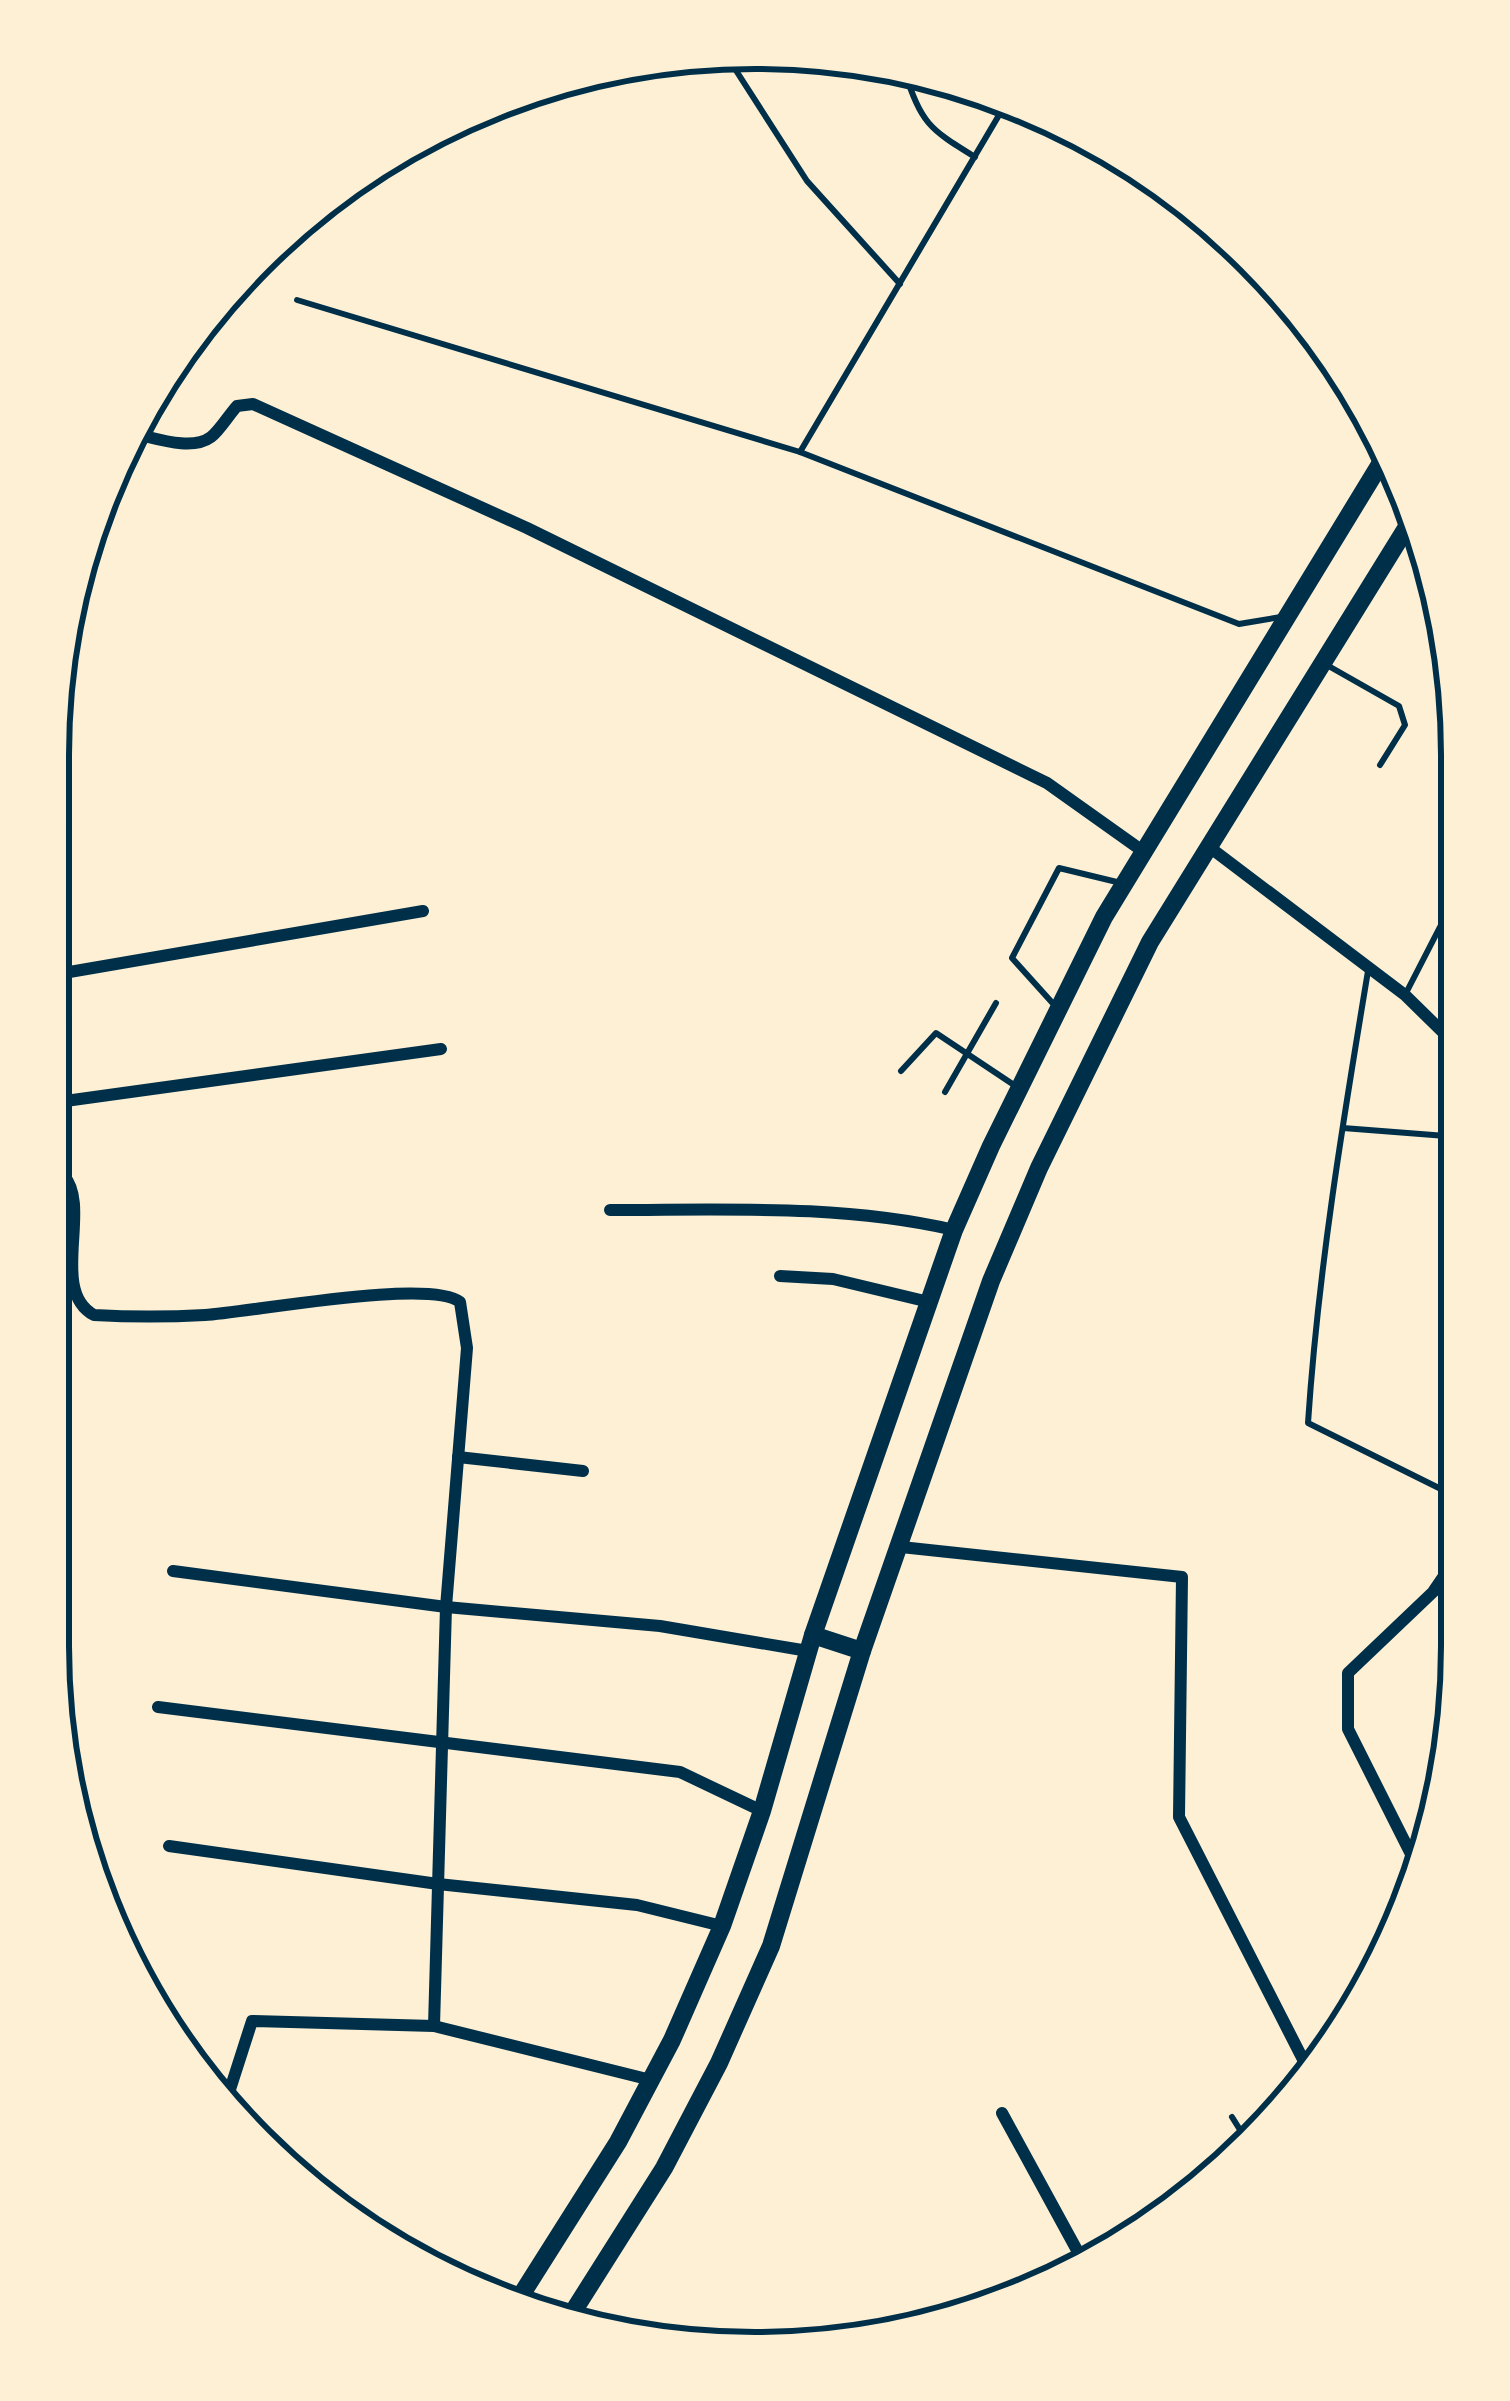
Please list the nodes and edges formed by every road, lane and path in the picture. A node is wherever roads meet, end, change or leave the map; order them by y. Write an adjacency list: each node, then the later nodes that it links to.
1 (735, 69): 5 (lane)
2 (912, 87): 4 (lane)
3 (1000, 114): 4 (lane)
4 (975, 157): 5 (lane)
5 (900, 284): 8 (lane)
6 (297, 300): 8 (lane)
7 (148, 436): 15 (street)
8 (800, 452): 11 (lane)
9 (1378, 468): 11 (main road)
10 (1404, 531): 12 (main road)
11 (1285, 616): 15 (main road)
12 (1322, 662): 13 (lane); 14 (main road)
13 (1380, 765)
14 (1208, 846): 19 (street); 41 (main road)
15 (1144, 852): 16 (main road)
16 (1124, 884): 23 (main road); 23 (lane)
17 (423, 911): 20 (street)
18 (1441, 926): 21 (lane)
19 (1369, 968): 21 (street); 31 (lane)
20 (69, 972)
21 (1405, 995): 24 (street)
22 (996, 1003): 26 (lane)
23 (1058, 1010): 28 (main road)
24 (1441, 1030)
25 (441, 1049): 30 (street)
26 (968, 1054): 27 (lane); 28 (lane); 29 (lane)
27 (901, 1071)
28 (1020, 1089): 35 (main road)
29 (945, 1092)
30 (69, 1100)
31 (1342, 1128): 32 (lane); 40 (lane)
32 (1441, 1136)
33 (69, 1183): 38 (street)
34 (610, 1210): 35 (street)
35 (954, 1230): 37 (main road)
36 (780, 1276): 37 (street)
37 (929, 1302): 45 (main road)
38 (458, 1457): 39 (street); 44 (street)
39 (583, 1471)
40 (1441, 1489)
41 (901, 1547): 46 (main road); 55 (street)
42 (173, 1570): 44 (street)
43 (1441, 1580): 51 (street)
44 (446, 1606): 45 (street); 48 (street)
45 (810, 1643): 46 (main road); 49 (main road)
46 (862, 1652): 63 (main road)
47 (158, 1707): 48 (street)
48 (442, 1744): 49 (street); 52 (street)
49 (762, 1811): 53 (main road)
50 (169, 1846): 52 (street)
51 (1410, 1852)
52 (438, 1884): 53 (street); 54 (street)
53 (722, 1926): 56 (main road)
54 (434, 2026): 56 (street); 57 (street)
55 (1303, 2059)
56 (651, 2080): 62 (main road)
57 (231, 2088)
58 (1002, 2113): 61 (street)
59 (1232, 2117): 60 (lane)
60 (1240, 2131)
61 (1077, 2251)
62 (523, 2292)
63 (578, 2309)

